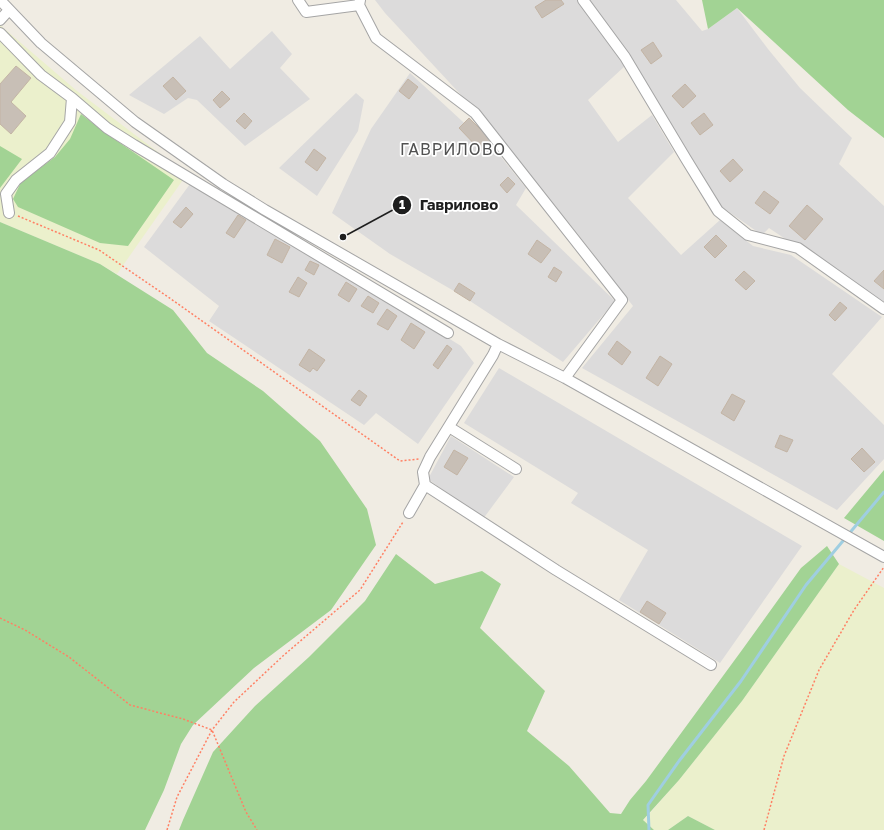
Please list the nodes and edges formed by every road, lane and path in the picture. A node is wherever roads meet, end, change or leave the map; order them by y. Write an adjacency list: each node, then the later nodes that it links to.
1 (0, 0): 5 (street)
2 (298, 0): 4 (street)
3 (583, 0): 10 (street)
4 (360, 3): 13 (street)
5 (9, 10): 6 (street); 12 (street)
6 (0, 20)
7 (0, 33): 8 (street)
8 (72, 98): 9 (street); 11 (street)
9 (9, 213): 15 (path)
10 (884, 309)
11 (448, 333)
12 (498, 344): 13 (street); 14 (street)
13 (565, 378): 19 (street)
14 (449, 426): 15 (street); 16 (street)
15 (430, 457): 17 (street)
16 (516, 468)
17 (425, 485): 18 (street); 22 (street)
18 (409, 513): 23 (path)
19 (884, 557)
20 (884, 567): 26 (path)
21 (0, 618): 23 (path)
22 (711, 665)
23 (212, 730): 24 (path); 25 (path)
24 (168, 830)
25 (257, 830)
26 (764, 830)

